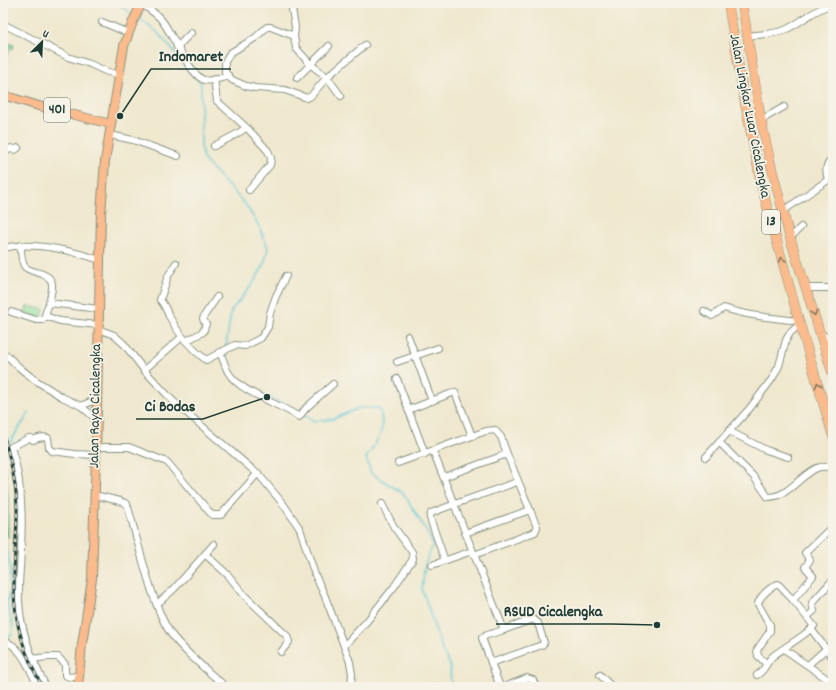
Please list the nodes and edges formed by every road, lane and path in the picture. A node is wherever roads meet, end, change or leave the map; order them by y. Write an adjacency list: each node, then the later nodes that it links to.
1 (291, 3): 11 (street)
2 (728, 3): 52 (highway, Jalan Lingkar Luar Cicalengka / 13, one-way to 2)
3 (742, 3): 12 (highway, Jalan Lingkar Luar Cicalengka / 13)
4 (833, 4): 6 (street)
5 (141, 5): 9 (main road, Jalan Raya Cicalengka); 15 (street)
6 (823, 5): 12 (street)
7 (102, 22): 9 (street)
8 (5, 25): 17 (street)
9 (128, 33): 17 (main road, Jalan Raya Cicalengka)
10 (191, 33): 15 (street)
11 (294, 36): 16 (street); 18 (street)
12 (747, 36): 25 (highway, Jalan Lingkar Luar Cicalengka / 13)
13 (366, 45): 19 (street)
14 (329, 46): 16 (street)
15 (177, 47): 21 (street)
16 (310, 64): 19 (street); 20 (street)
17 (120, 75): 26 (main road, Jalan Raya Cicalengka)
18 (229, 76): 19 (street); 21 (street)
19 (327, 77): 23 (street)
20 (297, 78)
21 (214, 79): 27 (street)
22 (3, 95): 26 (main road, 401)
23 (340, 96)
24 (784, 107): 25 (street)
25 (761, 120): 36 (highway, Jalan Lingkar Luar Cicalengka / 13)
26 (111, 124): 28 (main road, Jalan Raya Cicalengka)
27 (246, 128): 29 (street); 35 (street)
28 (110, 135): 32 (street); 41 (main road, Jalan Raya Cicalengka)
29 (214, 146)
30 (18, 148): 31 (street)
31 (3, 151)
32 (178, 156)
33 (833, 157): 34 (street)
34 (830, 181): 36 (street)
35 (249, 190)
36 (783, 211): 38 (highway, Jalan Lingkar Luar Cicalengka / 13)
37 (801, 227): 38 (street)
38 (790, 238): 44 (highway, Jalan Lingkar Luar Cicalengka / 13)
39 (20, 245): 40 (street); 41 (street); 47 (street)
40 (3, 248)
41 (100, 260): 48 (main road, Jalan Raya Cicalengka)
42 (176, 263): 56 (street)
43 (286, 276): 60 (street)
44 (806, 288): 45 (street); 54 (highway, Jalan Lingkar Luar Cicalengka / 13, one-way to 54)
45 (833, 288)
46 (217, 297): 56 (street)
47 (49, 303): 48 (street); 51 (street)
48 (99, 309): 53 (main road, Jalan Raya Cicalengka)
49 (704, 311): 52 (street)
50 (11, 312): 51 (street)
51 (45, 316): 53 (street)
52 (799, 323): 72 (street); 74 (highway, Jalan Lingkar Luar Cicalengka / 13, one-way to 52)
53 (98, 327): 63 (street); 67 (main road, Jalan Raya Cicalengka)
54 (820, 333): 57 (street); 64 (highway, Jalan Lingkar Luar Cicalengka / 13)
55 (408, 336): 61 (street)
56 (184, 339): 60 (street); 63 (street)
57 (833, 342)
58 (438, 348): 61 (street)
59 (3, 352): 69 (street)
60 (221, 352): 66 (street)
61 (416, 356): 62 (street); 68 (street)
62 (397, 362)
63 (144, 370): 84 (street)
64 (833, 375)
65 (397, 379): 70 (street)
66 (333, 384)
67 (97, 399): 69 (street); 71 (main road, Jalan Raya Cicalengka)
68 (432, 401): 70 (street); 73 (street)
69 (81, 406): 71 (street)
70 (408, 410): 78 (street)
71 (96, 419): 76 (main road, Jalan Raya Cicalengka)
72 (729, 431): 75 (street); 81 (street)
73 (472, 436): 77 (street); 79 (street)
74 (833, 436)
75 (719, 442): 80 (street); 83 (street)
76 (96, 451): 84 (street); 87 (main road, Jalan Raya Cicalengka); 110 (street)
77 (433, 451): 78 (street); 85 (street)
78 (425, 454): 82 (street)
79 (507, 454): 85 (street); 86 (street)
80 (706, 457)
81 (788, 457)
82 (398, 463)
83 (833, 467)
84 (258, 474): 105 (street)
85 (444, 477): 89 (street)
86 (517, 482): 89 (street); 90 (street)
87 (94, 495): 100 (street); 116 (main road, Jalan Raya Cicalengka)
88 (382, 504): 105 (street)
89 (455, 504): 92 (street); 96 (street)
90 (530, 510): 92 (street); 94 (street)
91 (833, 526): 99 (street)
92 (465, 533): 94 (street)
93 (214, 544): 95 (street)
94 (473, 553): 96 (street); 103 (street)
95 (205, 554): 100 (street); 108 (street)
96 (445, 561): 97 (street)
97 (432, 565)
98 (830, 583): 101 (street)
99 (794, 600): 101 (street); 112 (street)
100 (156, 604): 121 (street)
101 (807, 617): 102 (street)
102 (811, 629): 106 (street); 107 (street)
103 (504, 630): 111 (street); 111 (street)
104 (3, 642): 118 (street)
105 (344, 646): 122 (street)
106 (784, 649): 112 (street); 113 (street)
107 (826, 649): 109 (street); 113 (street)
108 (281, 652)
109 (833, 658)
110 (32, 659): 116 (street); 119 (street)
111 (490, 663): 123 (street)
112 (766, 663): 115 (street)
113 (808, 665): 117 (street)
114 (600, 675): 126 (street)
115 (757, 675)
116 (79, 676): 120 (main road, Jalan Raya Cicalengka)
117 (833, 683)
118 (39, 687)
119 (46, 687)
120 (78, 687)
121 (226, 687)
122 (351, 687)
123 (500, 687)
124 (504, 687): 125 (street)
125 (536, 687)
126 (612, 687)

